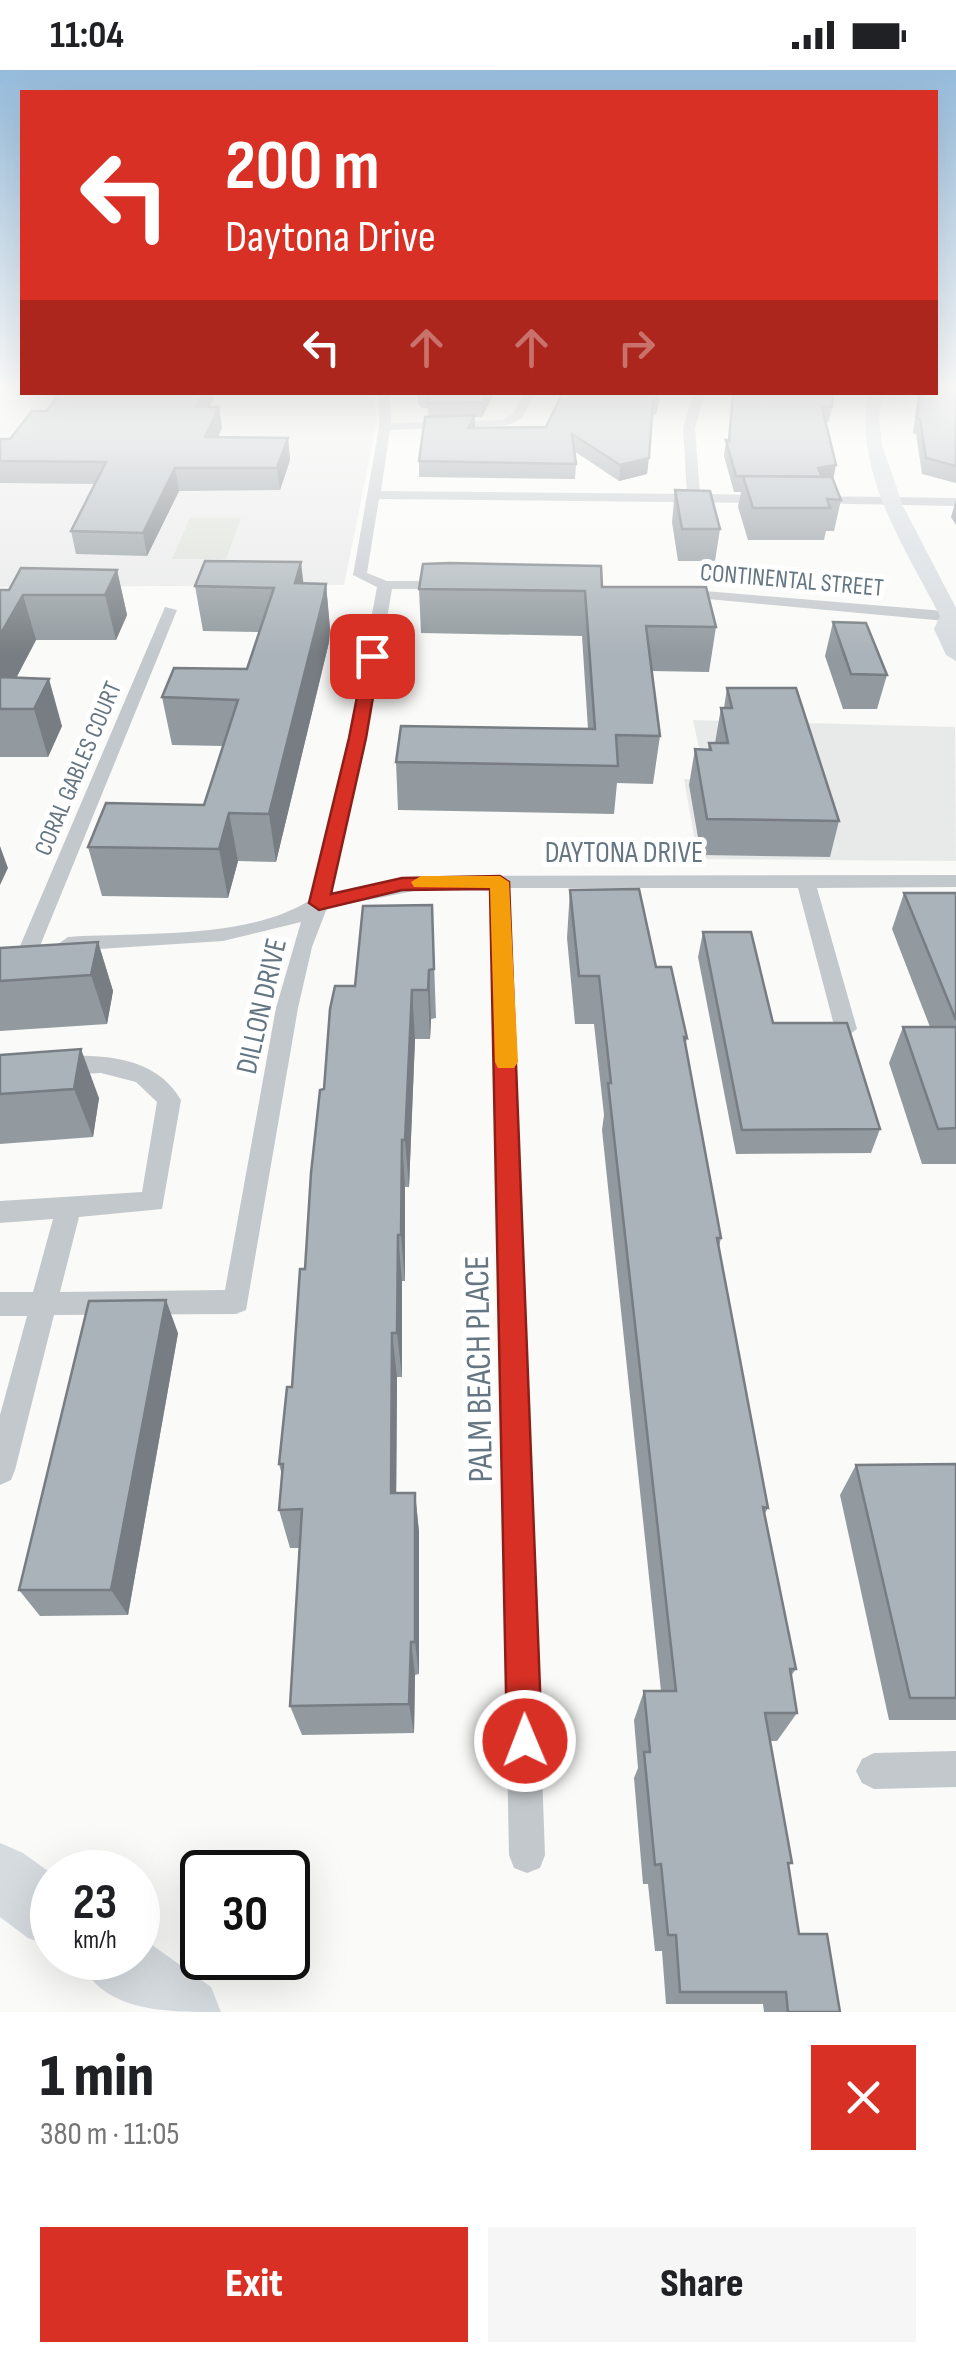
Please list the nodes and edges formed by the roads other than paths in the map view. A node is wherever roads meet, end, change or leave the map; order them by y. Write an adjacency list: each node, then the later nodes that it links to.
1 (376, 474): 4 (street)
2 (692, 474): 5 (street)
3 (882, 474): 6 (main road)
4 (372, 495): 5 (street); 8 (street)
5 (694, 498): 6 (street)
6 (893, 501): 7 (street); 12 (main road)
7 (956, 502)
8 (385, 584): 9 (street); 17 (street, DILLON DRIVE)
9 (471, 586)
10 (665, 592): 12 (street, CONTINENTAL STREET)
11 (170, 610): 18 (street, CORAL GABLES COURT)
12 (954, 618): 13 (main road)
13 (956, 655)
14 (956, 880): 16 (street, DAYTONA DRIVE)
15 (500, 882): 16 (street, DAYTONA DRIVE); 17 (street, DAYTONA DRIVE); 28 (street, PALM BEACH PLACE)
16 (806, 882): 19 (street)
17 (319, 903): 18 (street, DAYTONA DRIVE); 23 (street, DILLON DRIVE)
18 (22, 947)
19 (846, 1029)
20 (0, 1069): 21 (street)
21 (69, 1208): 22 (street); 23 (street)
22 (0, 1212)
23 (44, 1302): 24 (street, DILLON DRIVE); 25 (street)
24 (0, 1304)
25 (0, 1470)
26 (956, 1769): 27 (street)
27 (874, 1771)
28 (527, 1855)
29 (0, 1876): 30 (highway)
30 (30, 1898)
31 (142, 1980): 32 (highway)
32 (186, 2012)

